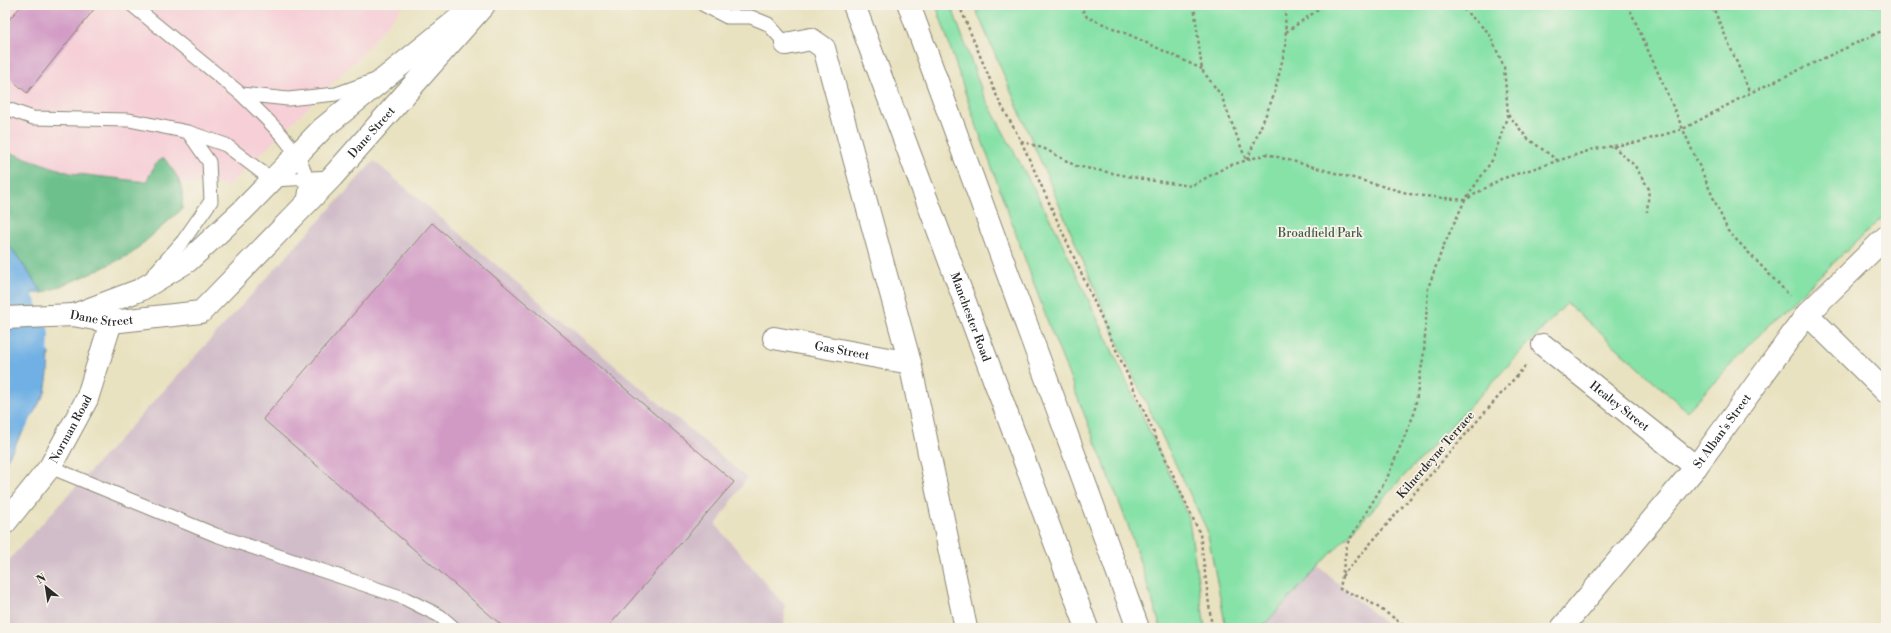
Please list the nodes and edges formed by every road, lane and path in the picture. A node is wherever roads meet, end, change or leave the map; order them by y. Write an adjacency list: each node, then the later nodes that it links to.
1 (132, 5): 21 (lane)
2 (476, 5): 19 (main road, Dane Street)
3 (484, 5): 31 (main road, Dane Street)
4 (704, 5): 17 (lane)
5 (854, 5): 53 (main road, Manchester Road)
6 (909, 5): 54 (main road)
7 (959, 5): 26 (path)
8 (1080, 5): 18 (path)
9 (1194, 5): 18 (path)
10 (1284, 5): 16 (path)
11 (1325, 5): 16 (path)
12 (1459, 5): 23 (path)
13 (1628, 5): 24 (path)
14 (1712, 5): 20 (path)
15 (1886, 29): 20 (path)
16 (1286, 32): 29 (path)
17 (786, 44): 45 (main road)
18 (1202, 70): 29 (path)
19 (390, 74): 21 (lane); 28 (main road, Dane Street)
20 (1750, 93): 24 (path)
21 (241, 94): 28 (lane)
22 (5, 108): 25 (lane)
23 (1508, 114): 30 (path); 34 (path)
24 (1683, 129): 27 (path); 39 (path)
25 (188, 132): 33 (lane); 38 (lane)
26 (1021, 141): 29 (path); 55 (path)
27 (1612, 146): 30 (path); 36 (path)
28 (297, 155): 32 (lane); 33 (main road, Dane Street)
29 (1246, 160): 34 (path)
30 (1557, 161): 34 (path)
31 (332, 178): 32 (lane); 35 (main road, Dane Street)
32 (306, 179): 33 (lane); 35 (lane)
33 (272, 180): 38 (main road, Dane Street)
34 (1465, 200): 50 (path)
35 (303, 207): 42 (main road, Dane Street)
36 (1647, 212)
37 (1886, 238): 39 (main road, St Alban's Street)
38 (140, 290): 40 (main road, Dane Street)
39 (1807, 314): 46 (main road); 48 (main road, St Alban's Street)
40 (73, 315): 41 (main road); 42 (main road, Dane Street)
41 (5, 318)
42 (111, 322): 47 (main road, Norman Road)
43 (774, 338): 45 (main road, Gas Street)
44 (1544, 345): 48 (main road, Healey Street); 50 (path, Kilnerdeyne Terrace)
45 (910, 363): 52 (main road)
46 (1886, 392)
47 (50, 467): 49 (main road, Norman Road); 51 (lane)
48 (1696, 467): 57 (main road, St Alban's Street)
49 (5, 523)
50 (1342, 576): 56 (path)
51 (454, 628)
52 (966, 628)
53 (1087, 628)
54 (1138, 628)
55 (1212, 628)
56 (1408, 628)
57 (1562, 628)

